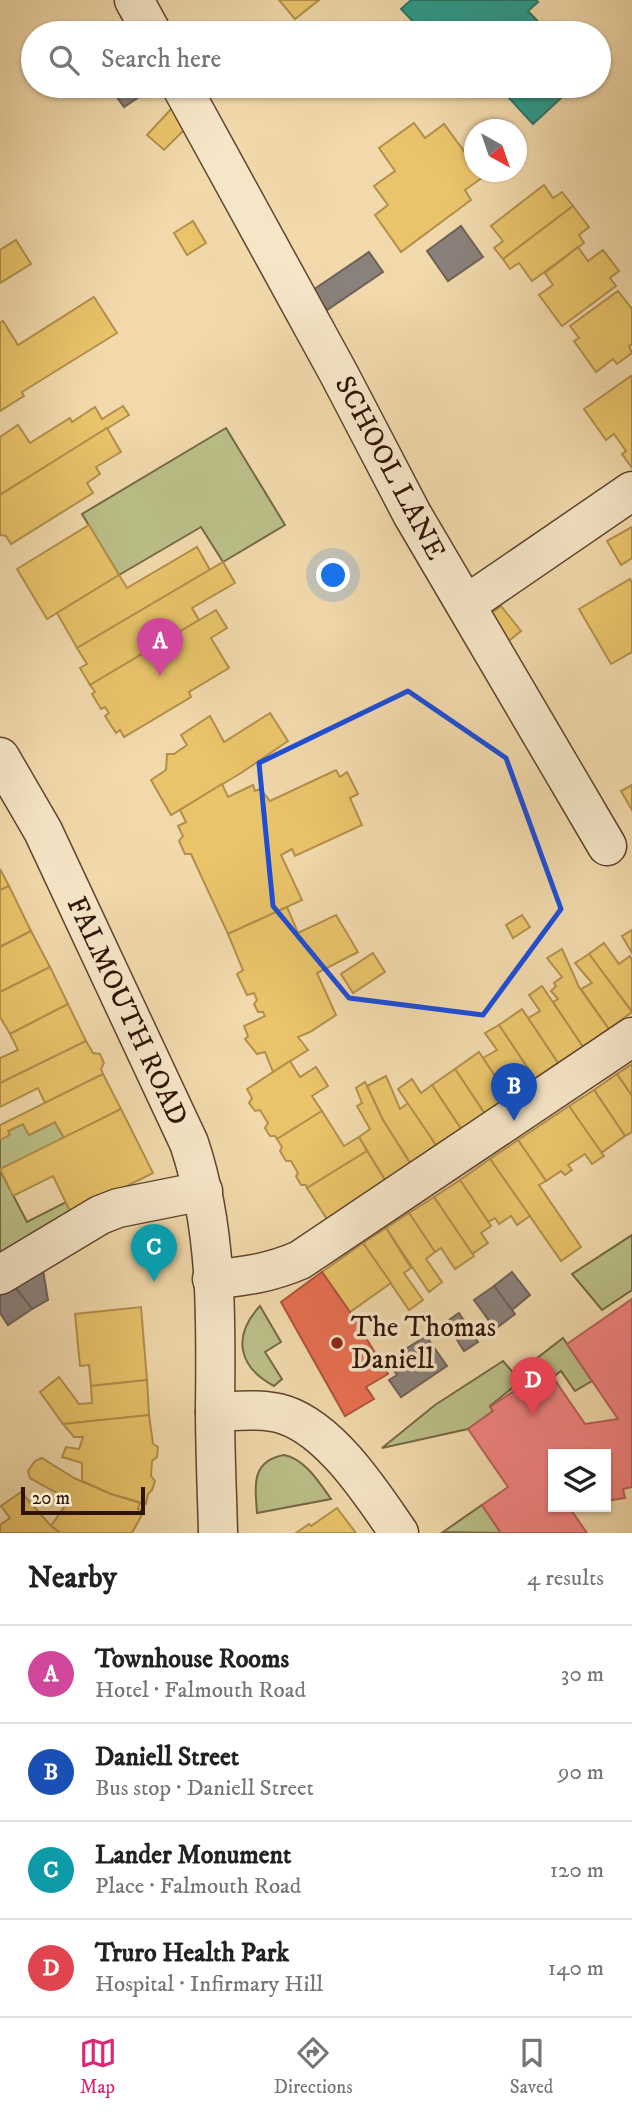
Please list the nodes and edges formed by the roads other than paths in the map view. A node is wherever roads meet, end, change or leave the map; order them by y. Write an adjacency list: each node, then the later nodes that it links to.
1 (134, 0): 2 (street)
2 (145, 21)
3 (188, 98): 5 (street, SCHOOL LANE)
4 (632, 491): 5 (street)
5 (467, 604): 7 (street, SCHOOL LANE)
6 (0, 757): 9 (street, FALMOUTH ROAD)
7 (607, 846)
8 (632, 1037): 11 (street)
9 (203, 1191): 10 (street); 11 (street, FALMOUTH ROAD)
10 (0, 1275)
11 (212, 1279): 12 (street, FALMOUTH ROAD)
12 (215, 1412): 13 (street, FALMOUTH ROAD); 14 (street)
13 (218, 1533)
14 (399, 1533)

